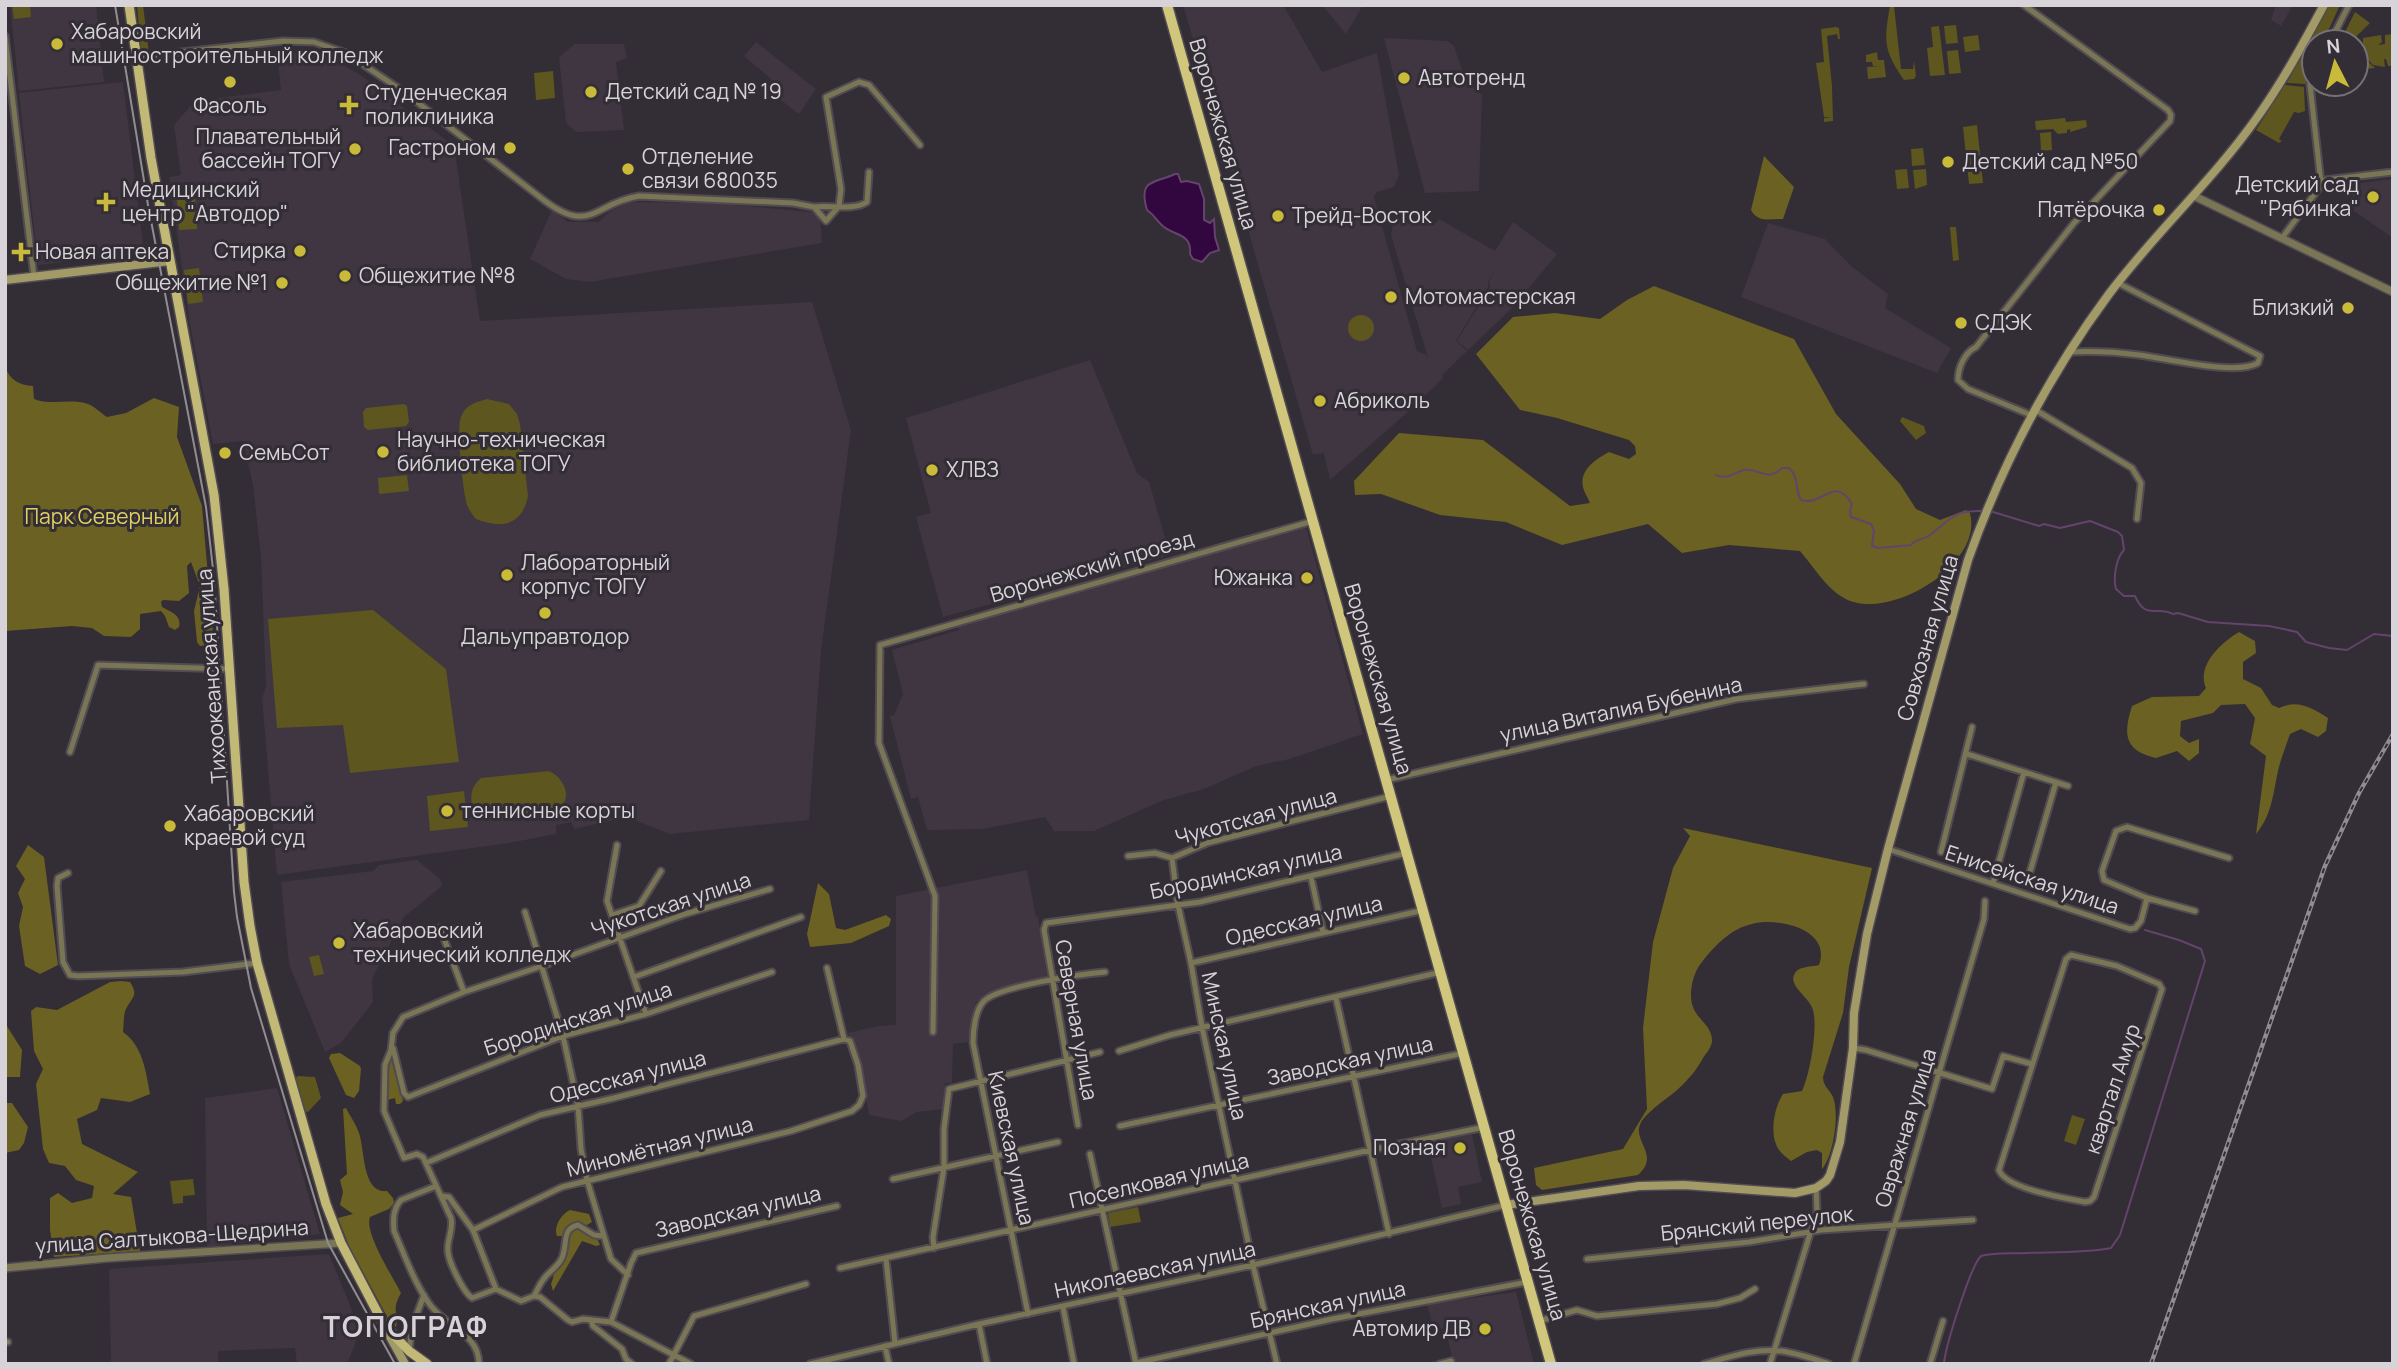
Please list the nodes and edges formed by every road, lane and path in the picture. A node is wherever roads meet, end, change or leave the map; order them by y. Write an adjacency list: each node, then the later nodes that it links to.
1 (129, 5): 8 (main road, Тихоокеанская улица)
2 (1167, 5): 26 (highway, Воронежская улица)
3 (2024, 5): 24 (street)
4 (2324, 5): 14 (main road, Совхозная улица)
5 (2348, 5): 6 (street)
6 (2337, 28)
7 (5, 36): 19 (street)
8 (136, 57): 15 (street); 18 (main road, Тихоокеанская улица)
9 (2311, 98): 13 (street)
10 (920, 145): 16 (street)
11 (869, 172): 16 (street)
12 (2393, 172): 13 (street)
13 (2321, 183): 17 (street)
14 (2194, 196): 17 (street); 21 (main road, Совхозная улица)
15 (814, 206): 16 (street); 16 (street)
16 (839, 206)
17 (2282, 237): 22 (street)
18 (170, 261): 19 (main road); 27 (main road, Тихоокеанская улица)
19 (34, 277): 20 (main road)
20 (5, 280)
21 (2118, 283): 23 (main road, Совхозная улица); 23 (street)
22 (2393, 292)
23 (2068, 352): 24 (main road, Совхозная улица)
24 (2032, 412): 25 (street); 38 (main road, Совхозная улица)
25 (2137, 519)
26 (1313, 521): 33 (highway, Воронежская улица); 75 (street, Воронежский проезд)
27 (230, 669): 30 (street); 62 (main road, Тихоокеанская улица)
28 (1864, 684): 33 (street, улица Виталия Бубенина)
29 (1972, 727): 31 (street)
30 (70, 752)
31 (1967, 754): 32 (street); 39 (street)
32 (2024, 772): 34 (street); 48 (street)
33 (1386, 780): 36 (highway, Воронежская улица)
34 (2056, 782): 35 (street); 47 (street)
35 (2068, 786)
36 (1391, 796): 40 (highway, Воронежская улица); 42 (street, Чукотская улица)
37 (617, 845): 56 (street)
38 (1888, 849): 48 (street, Енисейская улица); 79 (main road, Совхозная улица)
39 (1941, 852)
40 (1407, 853): 46 (street, Бородинская улица); 53 (highway, Воронежская улица)
41 (1128, 856): 42 (street, Чукотская улица)
42 (1172, 858): 52 (street, Минская улица)
43 (2229, 858): 50 (street)
44 (662, 871): 56 (street)
45 (68, 873): 62 (street)
46 (1311, 877): 52 (street, Бородинская улица); 60 (street)
47 (2028, 879)
48 (1993, 883): 50 (street, Енисейская улица)
49 (770, 889): 61 (street, Чукотская улица)
50 (2147, 898): 54 (street)
51 (1985, 901): 85 (street, Овражная улица)
52 (1178, 905): 58 (street, Бородинская улица); 63 (street, Минская улица)
53 (1424, 910): 60 (street, Одесская улица); 68 (highway, Воронежская улица)
54 (2194, 911)
55 (525, 912): 64 (street)
56 (612, 915): 61 (street)
57 (801, 917): 69 (street)
58 (1049, 921): 70 (street, Северная улица)
59 (440, 928): 71 (street)
60 (1323, 932): 63 (street, Одесская улица)
61 (620, 937): 64 (street, Чукотская улица); 69 (street)
62 (257, 963): 115 (main road, Тихоокеанская улица)
63 (1191, 963): 74 (street, Минская улица)
64 (542, 966): 71 (street, Чукотская улица); 76 (street)
65 (827, 968): 77 (street)
66 (772, 972): 73 (street, Бородинская улица)
67 (1105, 972): 70 (street)
68 (1441, 972): 72 (street); 82 (highway, Воронежская улица)
69 (634, 977): 73 (street)
70 (1052, 979): 83 (street, Северная улица); 87 (street, Киевская улица)
71 (464, 992): 78 (street, Чукотская улица)
72 (1336, 998): 74 (street); 86 (street)
73 (646, 1014): 76 (street, Бородинская улица)
74 (1202, 1027): 80 (street); 89 (street, Минская улица)
75 (933, 1032)
76 (563, 1036): 78 (street, Бородинская улица); 88 (street)
77 (844, 1039): 88 (street, Одесская улица); 100 (street, Миномётная улица)
78 (391, 1045): 97 (street)
79 (1853, 1048): 85 (street); 103 (main road, Совхозная улица)
80 (1119, 1051)
81 (1100, 1052): 83 (street)
82 (1464, 1053): 86 (street, Заводская улица); 92 (highway, Воронежская улица)
83 (1067, 1060): 87 (street); 90 (street, Северная улица)
84 (2032, 1064): 84 (street, квартал Амур); 85 (street)
85 (1939, 1073): 109 (street, Овражная улица)
86 (1354, 1075): 89 (street, Заводская улица); 94 (street)
87 (980, 1082): 96 (street, Киевская улица); 98 (street)
88 (578, 1105): 97 (street, Одесская улица); 100 (street)
89 (1220, 1105): 91 (street, Заводская улица); 101 (street, Минская улица)
90 (1078, 1125)
91 (1120, 1126)
92 (1485, 1127): 94 (street, Поселковая улица); 105 (highway, Воронежская улица)
93 (1058, 1142): 96 (street)
94 (1370, 1150): 101 (street, Поселковая улица); 113 (street)
95 (1090, 1154): 107 (street)
96 (997, 1156): 98 (street); 111 (street, Киевская улица)
97 (426, 1163): 102 (street)
98 (944, 1167): 99 (street); 116 (street)
99 (893, 1179)
100 (587, 1180): 110 (street, Миномётная улица); 114 (street)
101 (1236, 1180): 107 (street, Поселковая улица); 119 (street, Минская улица)
102 (436, 1186): 104 (street); 127 (street)
103 (1816, 1188): 105 (main road); 112 (street, Совхозная улица)
104 (440, 1196): 110 (street); 125 (street)
105 (1506, 1205): 113 (street, Николаевская улица); 123 (highway, Воронежская улица)
106 (836, 1206): 122 (street, Заводская улица)
107 (1102, 1210): 111 (street, Поселковая улица); 128 (street)
108 (1973, 1220): 109 (street, Брянский переулок)
109 (1893, 1225): 112 (street, Брянский переулок); 162 (street, Овражная улица)
110 (473, 1230): 125 (street)
111 (1012, 1231): 116 (street, Поселковая улица); 131 (street, Киевская улица)
112 (1810, 1232): 118 (street, Брянский переулок); 142 (street, Совхозная улица)
113 (1389, 1234): 119 (street, Николаевская улица)
114 (603, 1236): 122 (street); 129 (street)
115 (341, 1242): 120 (street, улица Салтыкова-Щедрина); 137 (main road, Тихоокеанская улица)
116 (934, 1248): 117 (street, Поселковая улица)
117 (886, 1259): 121 (street, Поселковая улица); 139 (street)
118 (1587, 1259)
119 (1253, 1265): 128 (street, Николаевская улица); 138 (street, Минская улица)
120 (5, 1268)
121 (840, 1268)
122 (628, 1275): 135 (street, Заводская улица)
123 (1527, 1282): 133 (highway, Воронежская улица); 138 (street, Брянская улица)
124 (806, 1284): 143 (street)
125 (496, 1289): 129 (street)
126 (1755, 1289): 133 (street)
127 (424, 1295): 141 (street); 147 (street)
128 (1121, 1295): 130 (street, Николаевская улица); 155 (street)
129 (534, 1296): 132 (street)
130 (1063, 1307): 131 (street, Николаевская улица); 154 (street)
131 (1028, 1314): 136 (street, Николаевская улица)
132 (591, 1320): 135 (street); 148 (street)
133 (1539, 1321): 158 (highway, Воронежская улица)
134 (1943, 1321): 163 (street)
135 (611, 1322): 143 (street)
136 (979, 1324): 139 (street, Николаевская улица); 153 (street)
137 (384, 1325): 141 (main road); 145 (main road, Тихоокеанская улица)
138 (1270, 1334): 155 (street, Брянская улица); 156 (street, Минская улица)
139 (895, 1343): 140 (street, Николаевская улица)
140 (886, 1346): 151 (street, Николаевская улица); 152 (street)
141 (409, 1351): 146 (main road)
142 (1774, 1351): 159 (street); 160 (street, Совхозная улица); 161 (street)
143 (673, 1355): 149 (street); 150 (street)
144 (1451, 1361): 157 (street)
145 (405, 1364)
146 (427, 1364)
147 (479, 1364)
148 (632, 1364)
149 (669, 1364)
150 (691, 1364)
151 (810, 1364)
152 (889, 1364)
153 (987, 1364)
154 (1073, 1364)
155 (1136, 1364)
156 (1277, 1364)
157 (1440, 1364)
158 (1551, 1364)
159 (1704, 1364)
160 (1770, 1364)
161 (1829, 1364)
162 (1854, 1364)
163 (1930, 1364)

